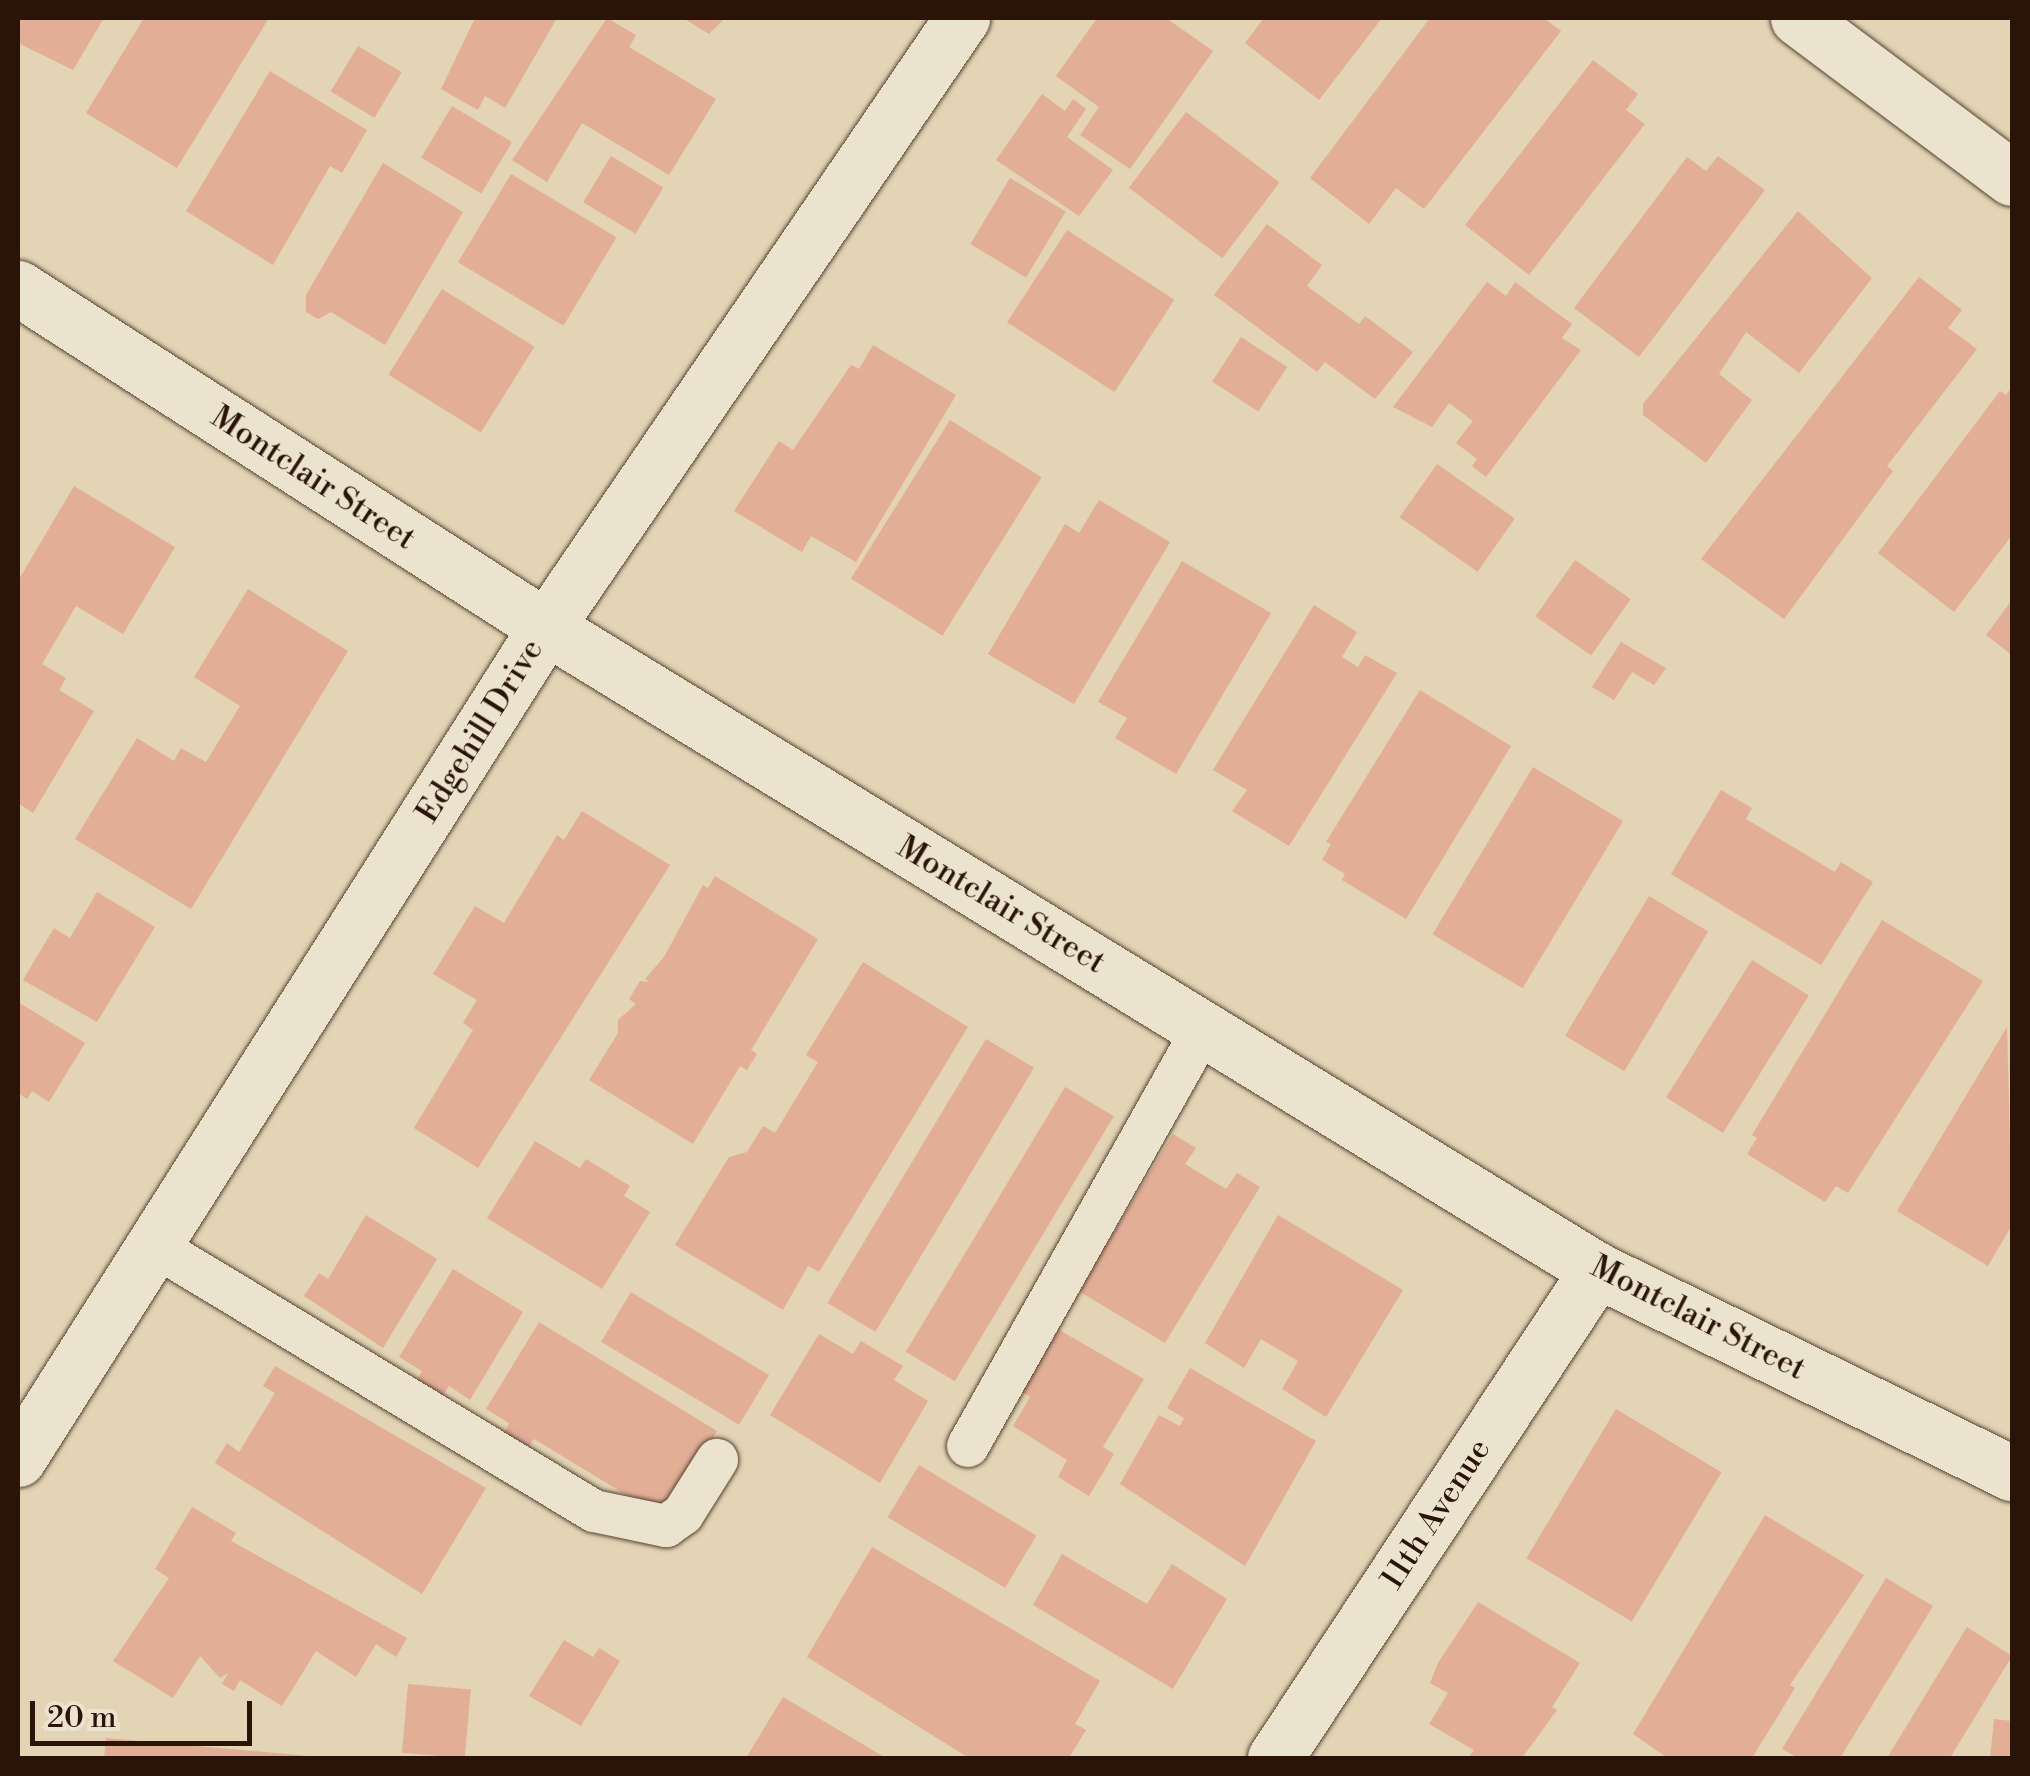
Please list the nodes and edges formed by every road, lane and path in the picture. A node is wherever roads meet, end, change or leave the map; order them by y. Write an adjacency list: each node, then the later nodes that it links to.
1 (962, 18): 5 (street, Edgehill Drive)
2 (1798, 18): 3 (street)
3 (2012, 178)
4 (18, 288): 5 (street, Montclair Street)
5 (546, 627): 6 (street, Montclair Street); 7 (street, Edgehill Drive)
6 (1203, 1029): 8 (street, Montclair Street); 9 (lane)
7 (153, 1245): 10 (street, Edgehill Drive); 11 (lane)
8 (1597, 1270): 12 (street, Montclair Street); 13 (street, 11th Avenue)
9 (968, 1446)
10 (18, 1459)
11 (717, 1460)
12 (2012, 1473)
13 (1275, 1758)

